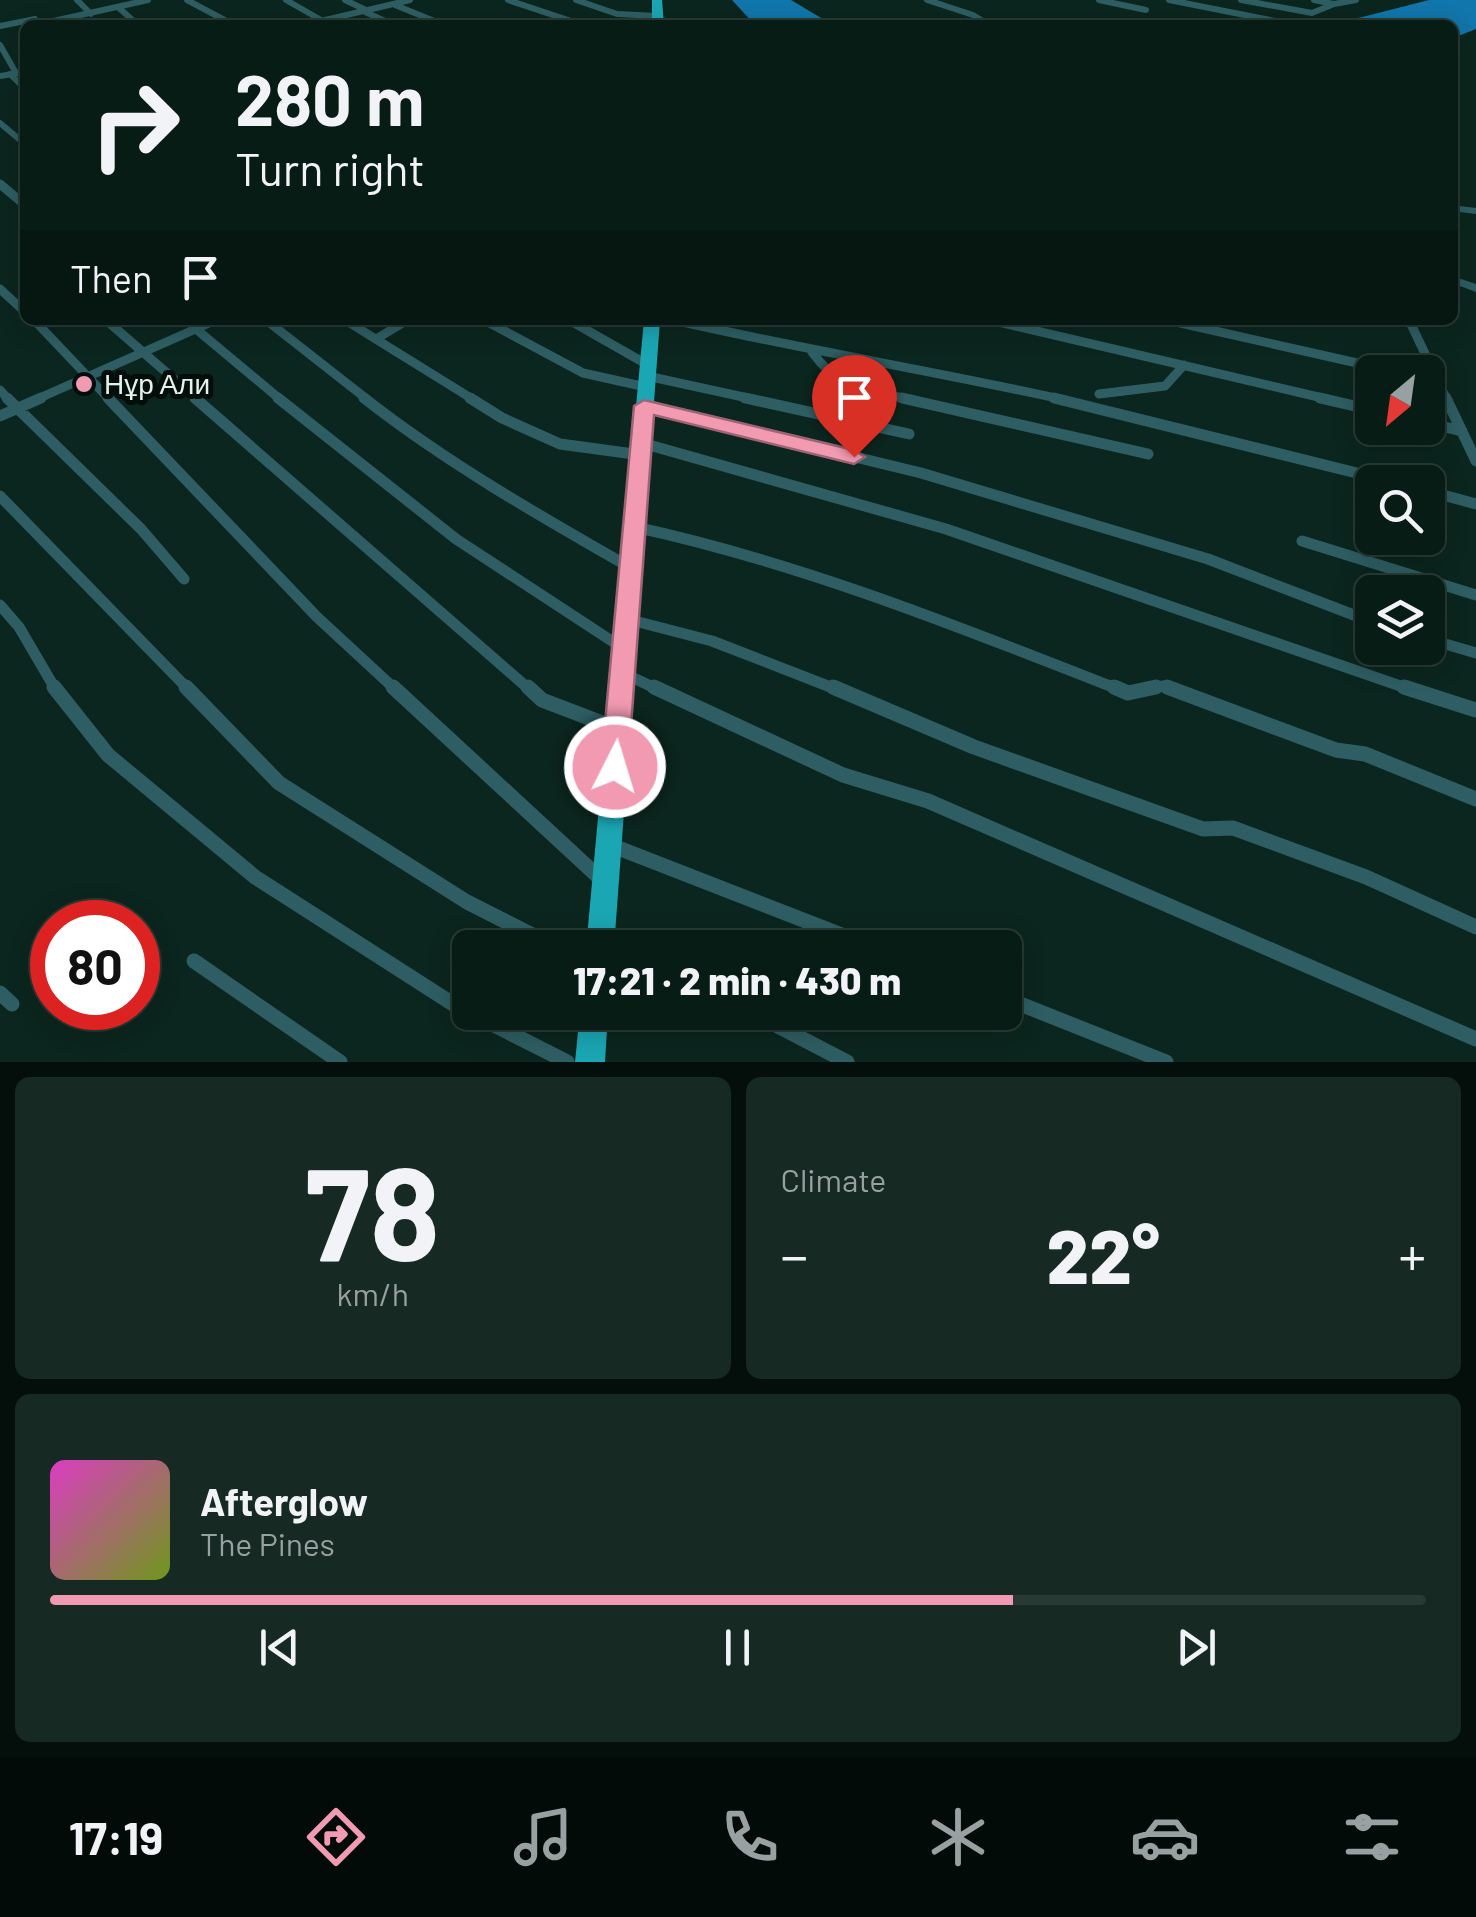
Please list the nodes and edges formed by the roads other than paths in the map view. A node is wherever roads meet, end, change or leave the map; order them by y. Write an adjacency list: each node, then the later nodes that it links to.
1 (77, 0): 20 (street)
2 (145, 0): 16 (street)
3 (187, 0): 25 (street)
4 (286, 0): 26 (street)
5 (345, 0): 18 (street)
6 (508, 0): 29 (street)
7 (576, 0): 30 (street)
8 (927, 0): 31 (street)
9 (1098, 0): 17 (street)
10 (1169, 0): 32 (street)
11 (1241, 0): 19 (street)
12 (1314, 0): 15 (street)
13 (1356, 0): 15 (street)
14 (404, 2): 18 (street); 28 (street)
15 (1334, 4): 19 (street)
16 (119, 8): 20 (street); 24 (street)
17 (1146, 10)
18 (367, 12): 21 (street); 27 (street)
19 (1312, 13): 33 (street)
20 (88, 14): 22 (street); 23 (street)
21 (331, 19): 26 (street)
22 (37, 20)
23 (92, 20)
24 (132, 20)
25 (225, 20)
26 (321, 20)
27 (384, 20)
28 (435, 20)
29 (569, 20)
30 (652, 20)
31 (982, 20)
32 (1270, 20)
33 (1287, 20)
34 (0, 44): 35 (street)
35 (17, 73): 36 (street)
36 (0, 76)
37 (0, 123): 38 (street)
38 (20, 140)
39 (0, 184): 40 (street)
40 (20, 200)
41 (0, 290): 42 (street)
42 (20, 308)
43 (39, 325): 63 (street)
44 (111, 325): 59 (street)
45 (205, 325): 56 (street)
46 (272, 325): 83 (street)
47 (353, 325): 57 (street)
48 (399, 325): 57 (street)
49 (493, 325): 64 (street)
50 (576, 325): 64 (street)
51 (655, 325): 64 (highway)
52 (680, 325): 58 (street)
53 (1012, 325): 62 (street)
54 (1189, 325): 61 (street)
55 (1411, 325): 60 (street)
56 (196, 329): 59 (street); 90 (street)
57 (376, 339): 74 (street)
58 (812, 352): 75 (street); 77 (street)
59 (143, 354): 63 (street); 94 (street)
60 (1422, 355)
61 (1355, 363)
62 (1184, 365): 66 (street); 68 (street)
63 (92, 378): 69 (street); 97 (street)
64 (647, 383): 73 (street); 74 (highway); 87 (street)
65 (0, 390): 69 (street)
66 (1099, 394)
67 (1445, 402): 72 (street)
68 (1355, 406)
69 (17, 410): 70 (street); 84 (street)
70 (0, 416)
71 (1445, 427): 72 (street)
72 (1462, 431): 76 (street)
73 (909, 434)
74 (641, 449): 81 (highway); 93 (street)
75 (1148, 454)
76 (1476, 460)
77 (1355, 472)
78 (0, 496): 99 (street)
79 (1445, 496): 80 (street)
80 (1476, 504)
81 (634, 527): 83 (highway); 95 (street)
82 (1302, 541): 85 (street)
83 (631, 568): 88 (highway)
84 (184, 579)
85 (1476, 594)
86 (0, 605): 108 (street)
87 (1355, 615)
88 (627, 618): 90 (highway); 98 (street)
89 (1445, 644): 91 (street)
90 (624, 649): 92 (highway)
91 (1476, 654)
92 (622, 673): 94 (highway); 106 (street)
93 (1476, 710)
94 (618, 729): 96 (highway)
95 (1476, 799)
96 (608, 844): 97 (highway); 101 (street)
97 (605, 883): 100 (highway)
98 (1476, 927)
99 (522, 930)
100 (601, 930)
101 (829, 930)
102 (194, 961): 107 (street)
103 (1022, 1005): 111 (street)
104 (593, 1030): 109 (highway)
105 (785, 1030): 110 (street)
106 (1476, 1039)
107 (340, 1062)
108 (566, 1062)
109 (590, 1062)
110 (847, 1062)
111 (1166, 1062)

